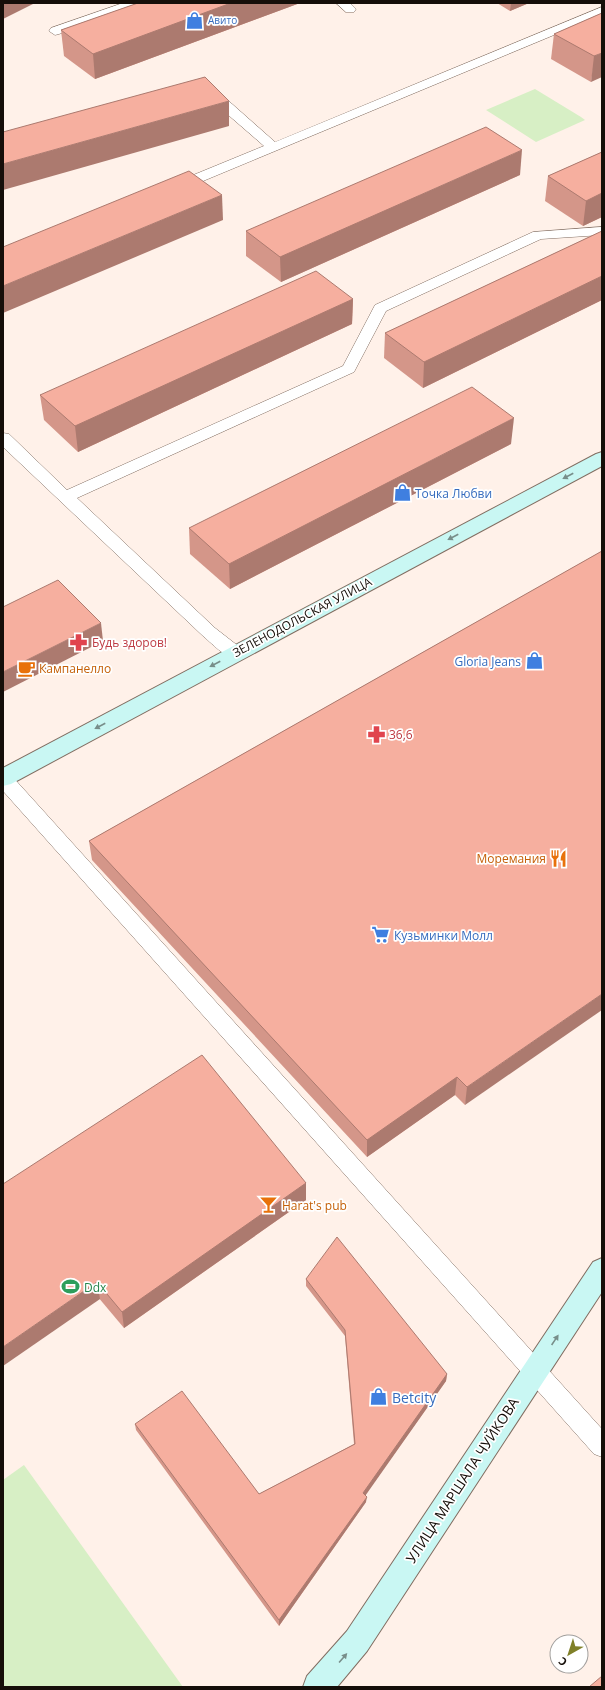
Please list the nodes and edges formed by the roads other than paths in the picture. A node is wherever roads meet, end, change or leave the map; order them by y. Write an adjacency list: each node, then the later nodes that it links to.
1 (135, 3): 3 (lane)
2 (602, 11): 5 (lane)
3 (55, 31)
4 (201, 85): 5 (lane)
5 (273, 147): 6 (lane)
6 (164, 192)
7 (602, 231): 10 (lane)
8 (3, 438): 10 (lane)
9 (602, 458): 11 (street, ЗЕЛЕНОДОЛЬСКАЯ УЛИЦА, one-way to 11)
10 (65, 497): 11 (lane)
11 (236, 653): 12 (street, ЗЕЛЕНОДОЛЬСКАЯ УЛИЦА, one-way to 12)
12 (3, 778): 14 (lane)
13 (602, 1270): 14 (street, УЛИЦА МАРШАЛА ЧУЙКОВА, one-way to 13)
14 (535, 1369): 15 (lane); 16 (street, УЛИЦА МАРШАЛА ЧУЙКОВА, one-way to 14)
15 (602, 1446)
16 (318, 1687)

